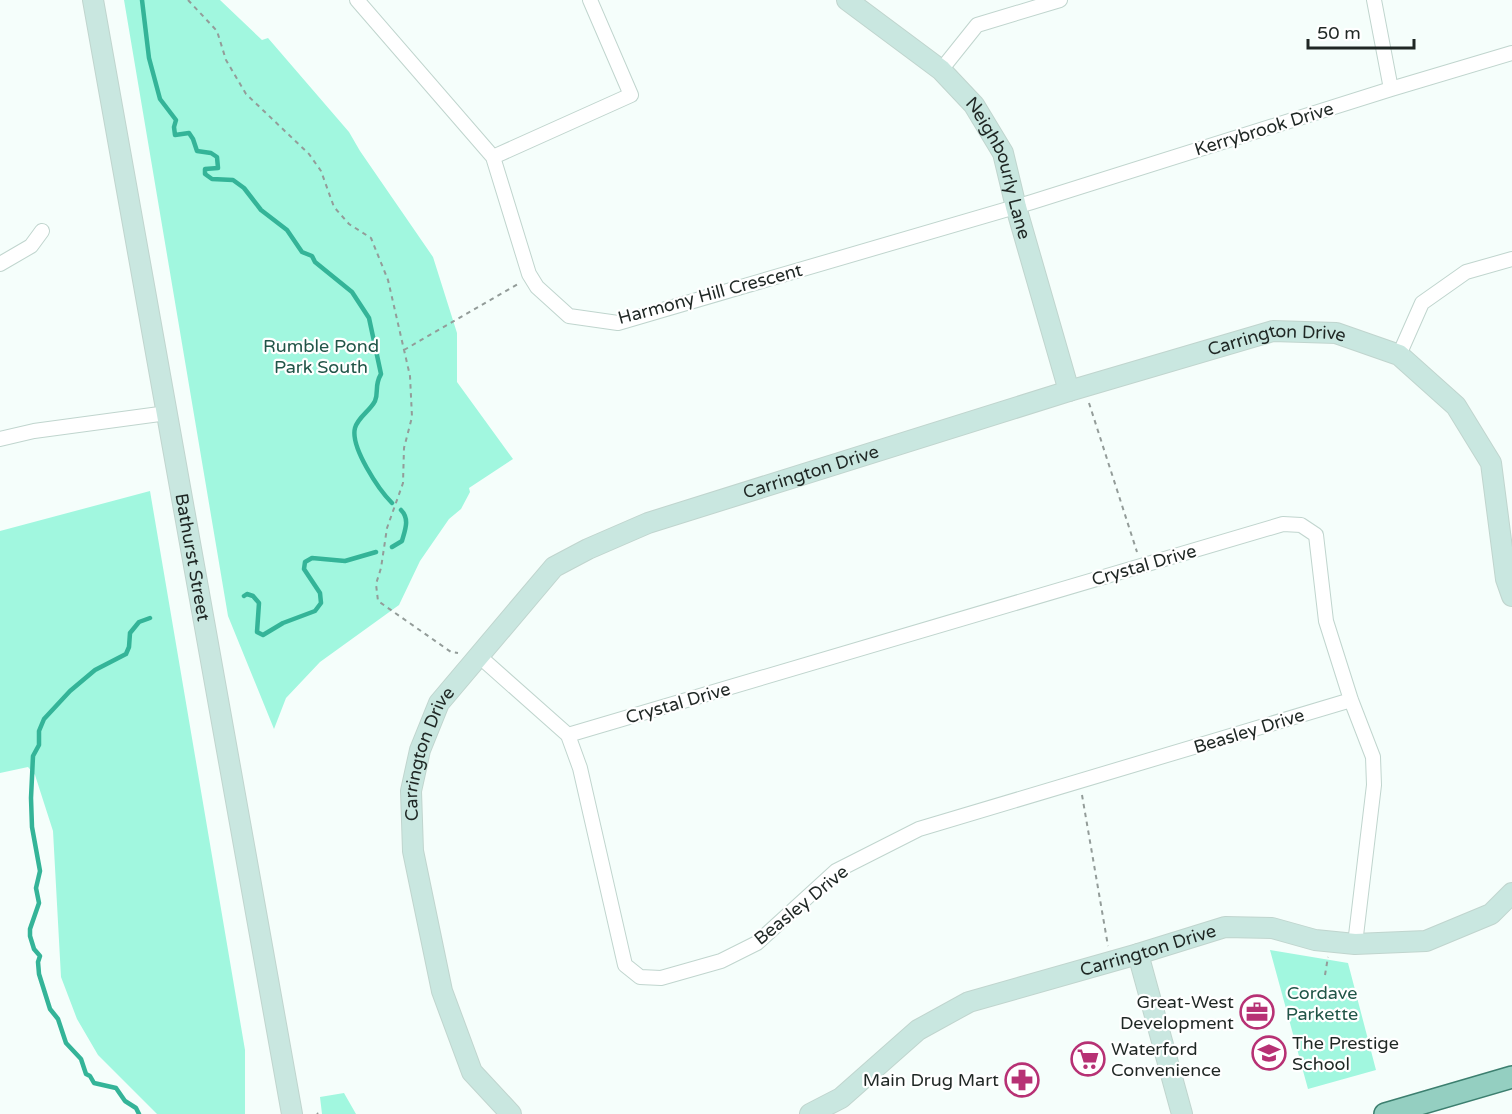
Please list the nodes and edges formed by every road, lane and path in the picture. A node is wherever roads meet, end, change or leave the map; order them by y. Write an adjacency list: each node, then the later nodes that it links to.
1 (93, 0): 20 (street, Bathurst Street)
2 (188, 0): 17 (path)
3 (357, 0): 11 (street, Harmony Hill Crescent)
4 (590, 0): 11 (street)
5 (847, 0): 9 (street, Neighbourly Lane)
6 (1060, 0): 9 (street)
7 (1374, 0): 10 (street)
8 (1512, 53): 10 (street, Kerrybrook Drive)
9 (941, 70): 12 (street, Neighbourly Lane)
10 (1391, 89): 12 (street, Kerrybrook Drive)
11 (493, 157): 16 (street, Harmony Hill Crescent)
12 (1016, 207): 16 (street, Harmony Hill Crescent); 19 (street, Neighbourly Lane)
13 (42, 231): 15 (street)
14 (1512, 259): 18 (street)
15 (0, 264)
16 (530, 277): 17 (path)
17 (404, 350): 24 (path)
18 (1399, 355): 19 (street, Carrington Drive); 23 (street, Carrington Drive)
19 (1077, 389): 22 (path); 24 (street, Carrington Drive)
20 (167, 413): 21 (street); 33 (street, Bathurst Street)
21 (0, 439)
22 (1142, 566): 25 (street, Crystal Drive); 26 (street, Crystal Drive)
23 (1512, 596)
24 (479, 656): 26 (street, Beasley Drive); 34 (street, Carrington Drive)
25 (1351, 700): 27 (street, Beasley Drive); 29 (street, Crystal Drive)
26 (568, 735): 27 (street, Beasley Drive)
27 (1079, 782): 31 (path)
28 (1512, 893): 29 (street, Carrington Drive)
29 (1354, 944): 30 (street, Carrington Drive)
30 (1138, 954): 31 (street, Carrington Drive); 36 (street)
31 (1111, 961): 35 (street, Carrington Drive)
32 (1512, 1077): 37 (main road)
33 (292, 1114)
34 (511, 1114)
35 (810, 1114)
36 (1182, 1114)
37 (1385, 1114)

